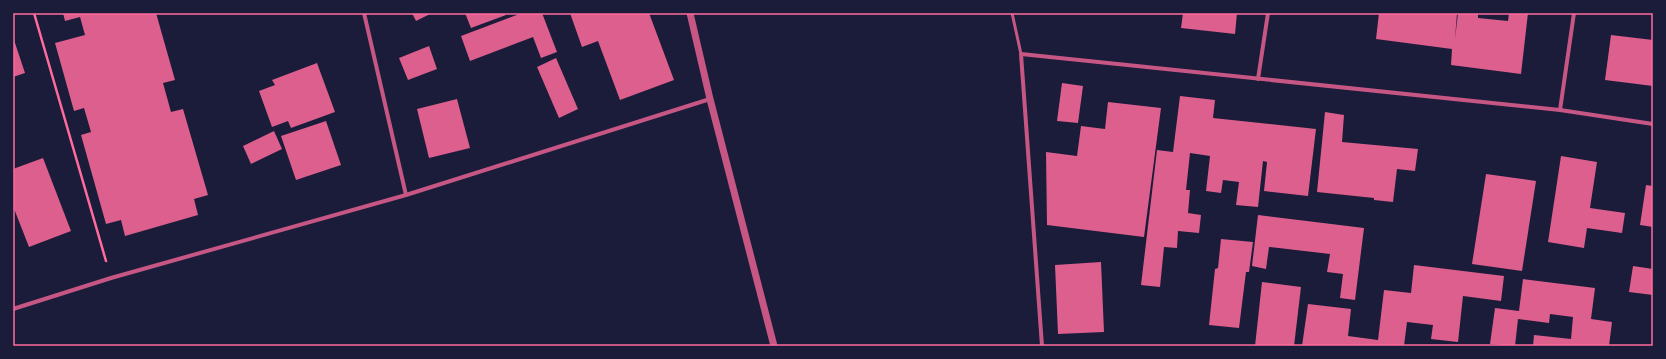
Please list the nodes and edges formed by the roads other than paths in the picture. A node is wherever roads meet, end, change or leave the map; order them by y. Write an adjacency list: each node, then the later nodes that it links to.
1 (364, 13): 11 (street)
2 (690, 13): 8 (street)
3 (1012, 13): 6 (lane)
4 (1268, 13): 7 (street)
5 (1574, 13): 9 (street)
6 (1021, 54): 7 (street); 14 (street)
7 (1258, 79): 9 (street)
8 (710, 99): 11 (street); 13 (street)
9 (1560, 110): 10 (street)
10 (1653, 124)
11 (406, 195): 12 (street)
12 (13, 309)
13 (774, 346)
14 (1042, 346)

